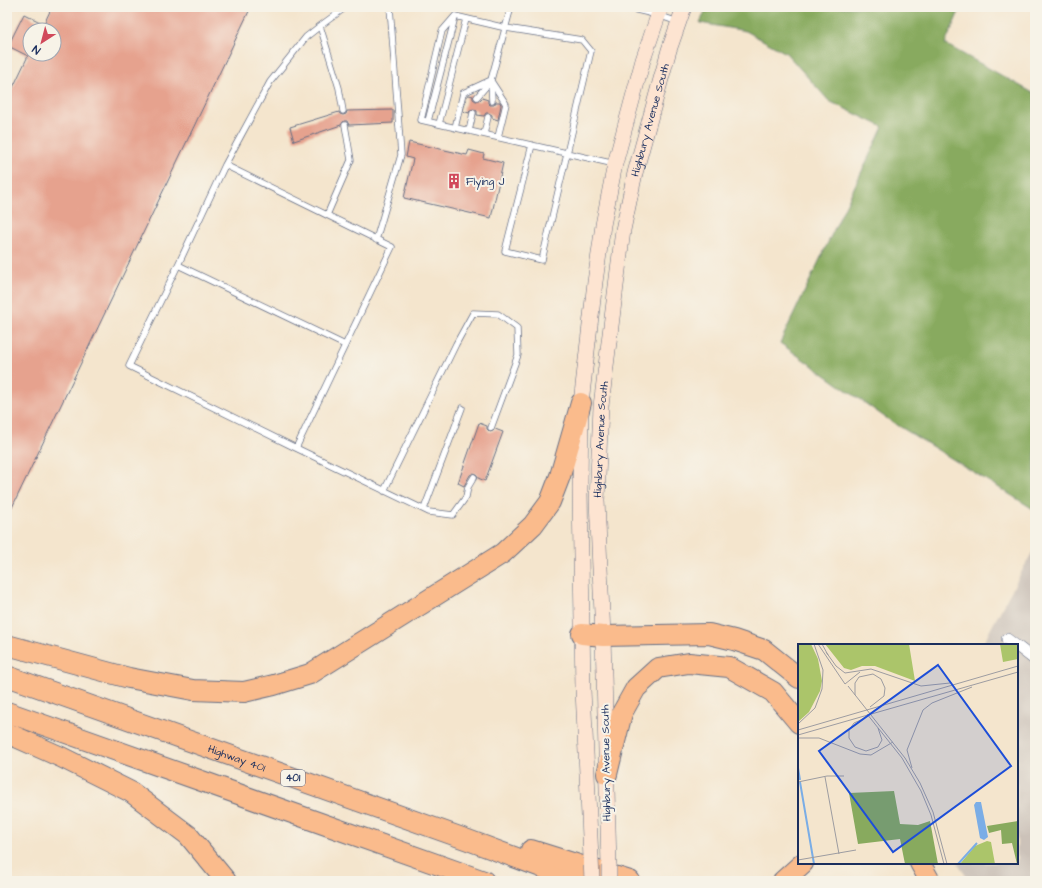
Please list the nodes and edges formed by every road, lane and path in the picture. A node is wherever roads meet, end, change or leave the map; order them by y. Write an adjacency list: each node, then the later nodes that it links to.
1 (9, 7): 7 (lane)
2 (346, 7): 12 (lane)
3 (390, 7): 32 (lane)
4 (511, 7): 13 (lane)
5 (624, 7): 8 (lane)
6 (684, 7): 11 (main road, Highbury Avenue South)
7 (7, 11)
8 (659, 11): 11 (lane); 29 (main road, Highbury Avenue South)
9 (455, 16): 10 (lane); 20 (lane); 20 (lane)
10 (466, 19): 13 (lane); 21 (lane)
11 (678, 22): 43 (main road, Highbury Avenue South)
12 (320, 26): 17 (lane); 30 (lane)
13 (506, 28): 14 (lane); 28 (lane)
14 (491, 80): 15 (lane); 16 (lane); 23 (lane); 26 (lane)
15 (477, 97)
16 (492, 101)
17 (343, 111)
18 (472, 114): 24 (lane)
19 (488, 117): 25 (lane)
20 (428, 121): 21 (lane)
21 (439, 124): 23 (lane)
22 (345, 125): 31 (lane)
23 (455, 128): 24 (lane)
24 (469, 131): 25 (lane)
25 (484, 134): 26 (lane)
26 (498, 137): 27 (lane)
27 (532, 145): 28 (lane); 28 (lane)
28 (567, 153): 29 (lane)
29 (615, 164): 35 (main road, Highbury Avenue South)
30 (225, 165): 31 (lane); 33 (lane)
31 (327, 215): 32 (lane)
32 (376, 240): 34 (lane)
33 (178, 265): 34 (lane); 38 (lane)
34 (345, 345): 38 (lane)
35 (581, 403): 42 (main road, Highbury Avenue South); 44 (highway)
36 (462, 408): 41 (lane)
37 (491, 428): 40 (lane)
38 (296, 448): 40 (lane)
39 (474, 477): 41 (lane)
40 (384, 491): 41 (lane)
41 (424, 509)
42 (582, 634): 43 (highway); 59 (main road, Highbury Avenue South, bridge)
43 (603, 636): 48 (highway); 52 (main road, Highbury Avenue South)
44 (7, 645)
45 (1018, 647): 46 (street)
46 (1035, 660)
47 (7, 676): 53 (highway, Highway 401 / 401)
48 (798, 677)
49 (7, 712): 57 (highway)
50 (798, 722): 52 (highway)
51 (7, 733): 56 (highway)
52 (607, 774): 60 (main road, Highbury Avenue South, bridge)
53 (373, 806): 58 (highway, Highway 401 / 401); 61 (highway)
54 (802, 864): 62 (highway)
55 (921, 864): 63 (highway)
56 (226, 881)
57 (484, 881)
58 (579, 881)
59 (592, 881)
60 (609, 881)
61 (630, 881)
62 (783, 881)
63 (930, 881)

